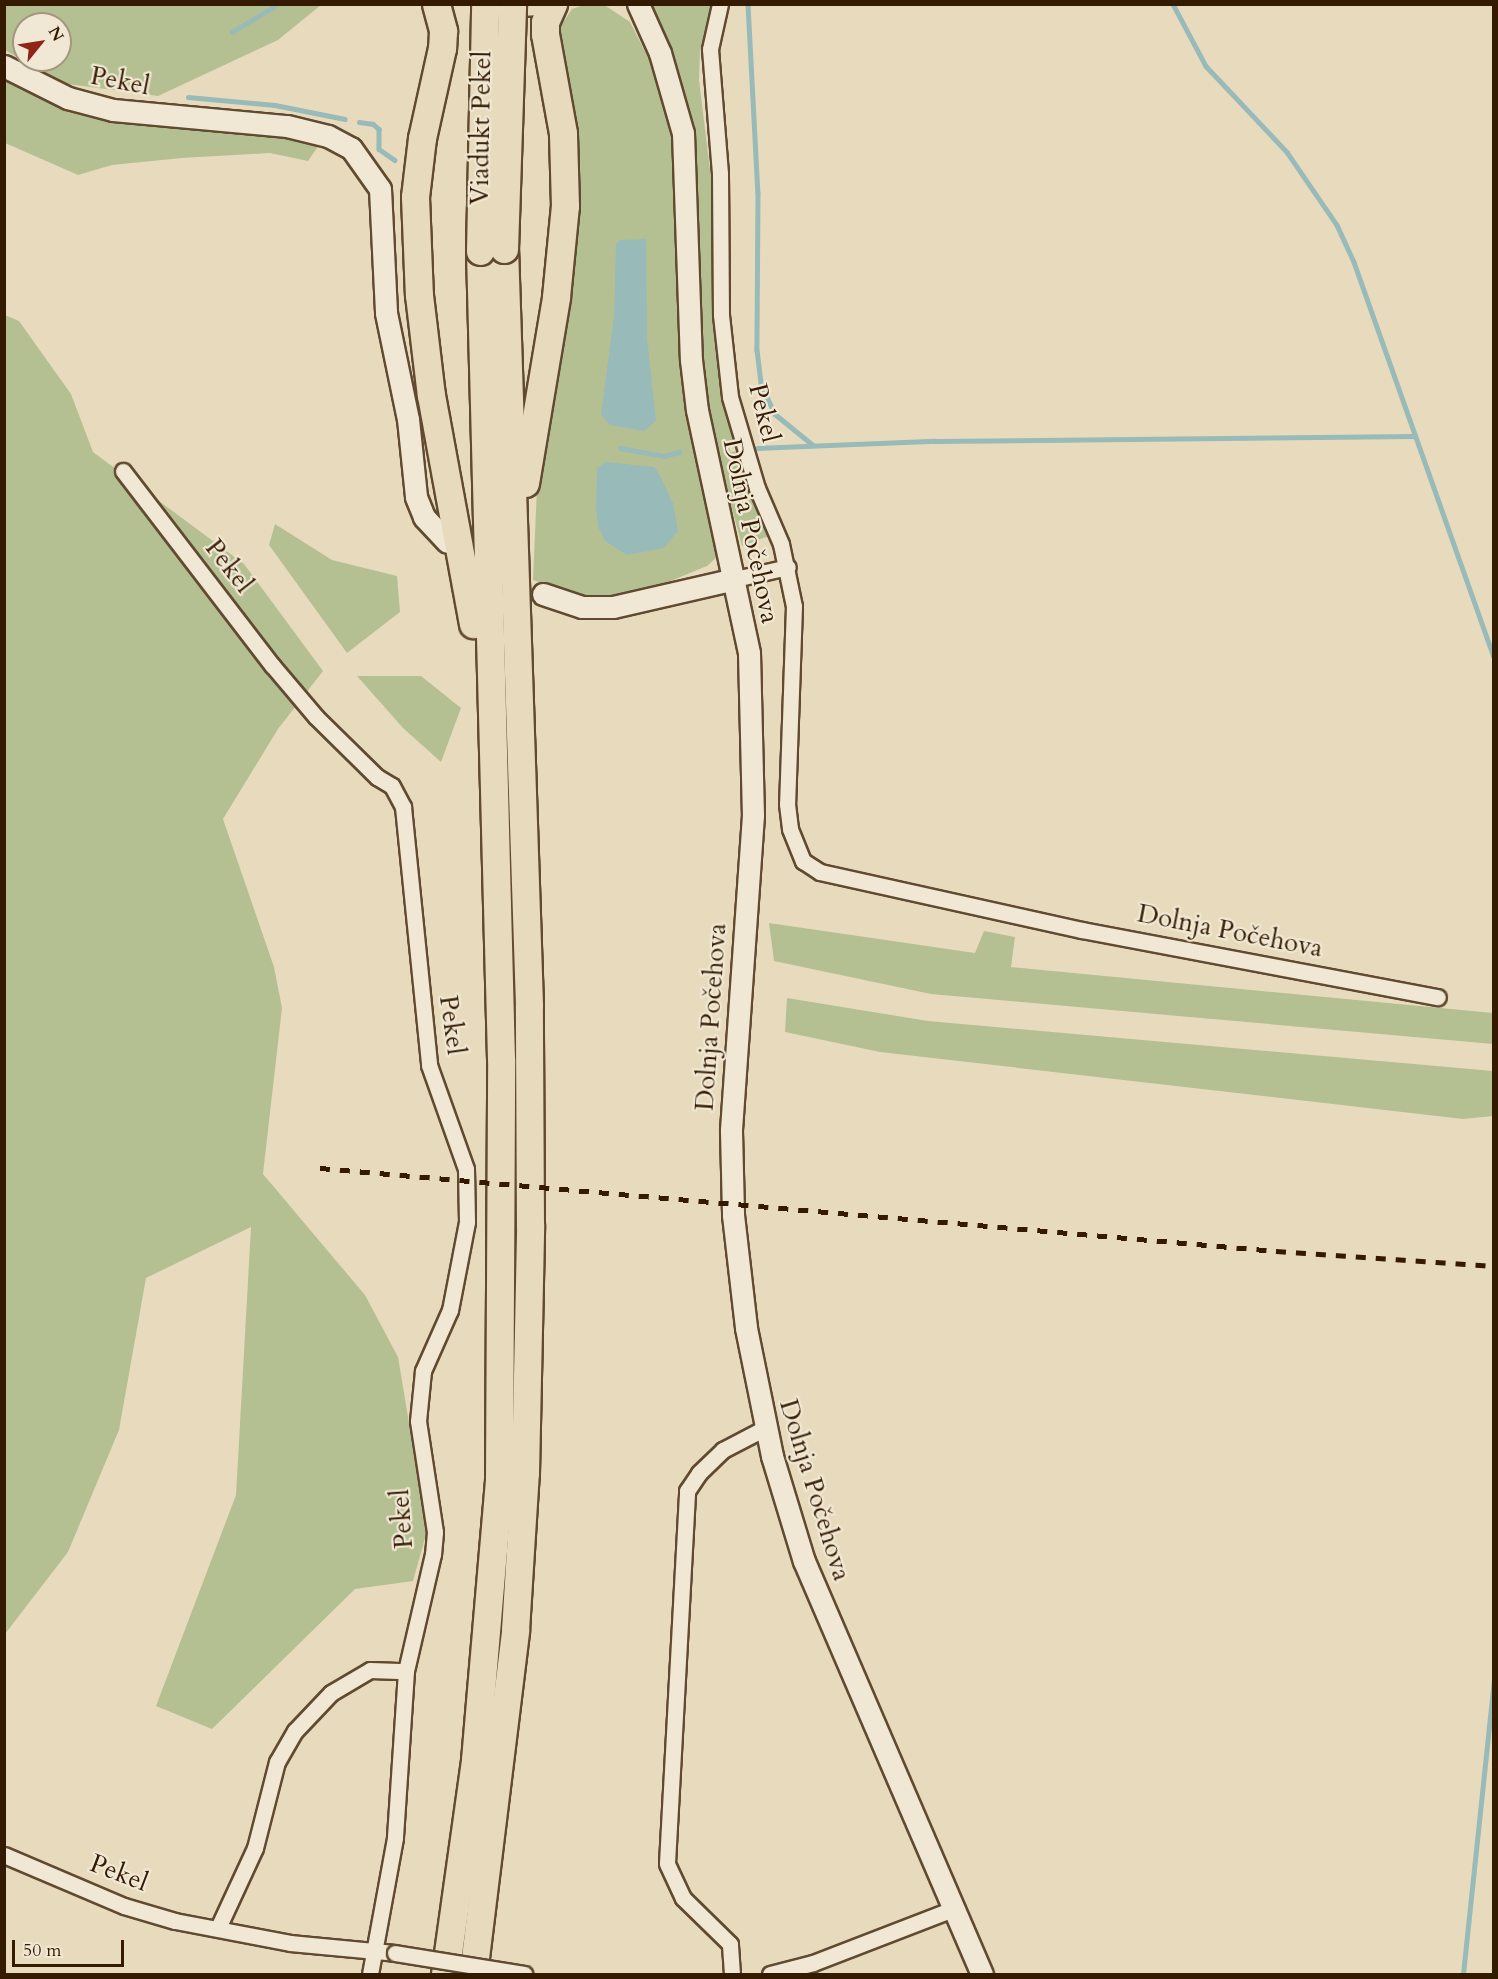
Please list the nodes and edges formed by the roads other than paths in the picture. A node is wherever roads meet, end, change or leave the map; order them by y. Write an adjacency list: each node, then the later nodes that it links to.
1 (436, 4): 18 (highway)
2 (480, 4): 5 (main road)
3 (485, 4): 12 (highway, Viadukt Pekel, bridge)
4 (513, 4): 12 (highway, Viadukt Pekel, bridge)
5 (541, 4)
6 (553, 4): 17 (highway)
7 (622, 4): 10 (main road)
8 (638, 4): 10 (main road, Dolnja Počehova)
9 (720, 4): 15 (street, Pekel)
10 (650, 31): 16 (main road, Dolnja Počehova)
11 (4, 66): 14 (main road, Pekel)
12 (492, 250): 17 (highway); 18 (highway)
13 (123, 471): 22 (street, Pekel)
14 (447, 542)
15 (788, 567): 16 (street); 19 (street, Pekel)
16 (735, 579): 17 (main road); 21 (main road, Dolnja Počehova)
17 (530, 595): 29 (highway)
18 (490, 721): 28 (highway)
19 (790, 829): 20 (street, Dolnja Počehova)
20 (1438, 997)
21 (765, 1428): 24 (main road, Dolnja Počehova); 31 (street)
22 (406, 1671): 25 (street); 26 (street, Pekel)
23 (4, 1855): 25 (street, Pekel)
24 (953, 1909): 32 (street); 33 (main road, Dolnja Počehova)
25 (218, 1928): 26 (street, Pekel)
26 (374, 1951): 27 (street, Pekel); 30 (street, Pekel, bridge)
27 (369, 1974)
28 (445, 1974)
29 (473, 1974)
30 (525, 1974)
31 (732, 1974)
32 (770, 1974)
33 (982, 1974)

